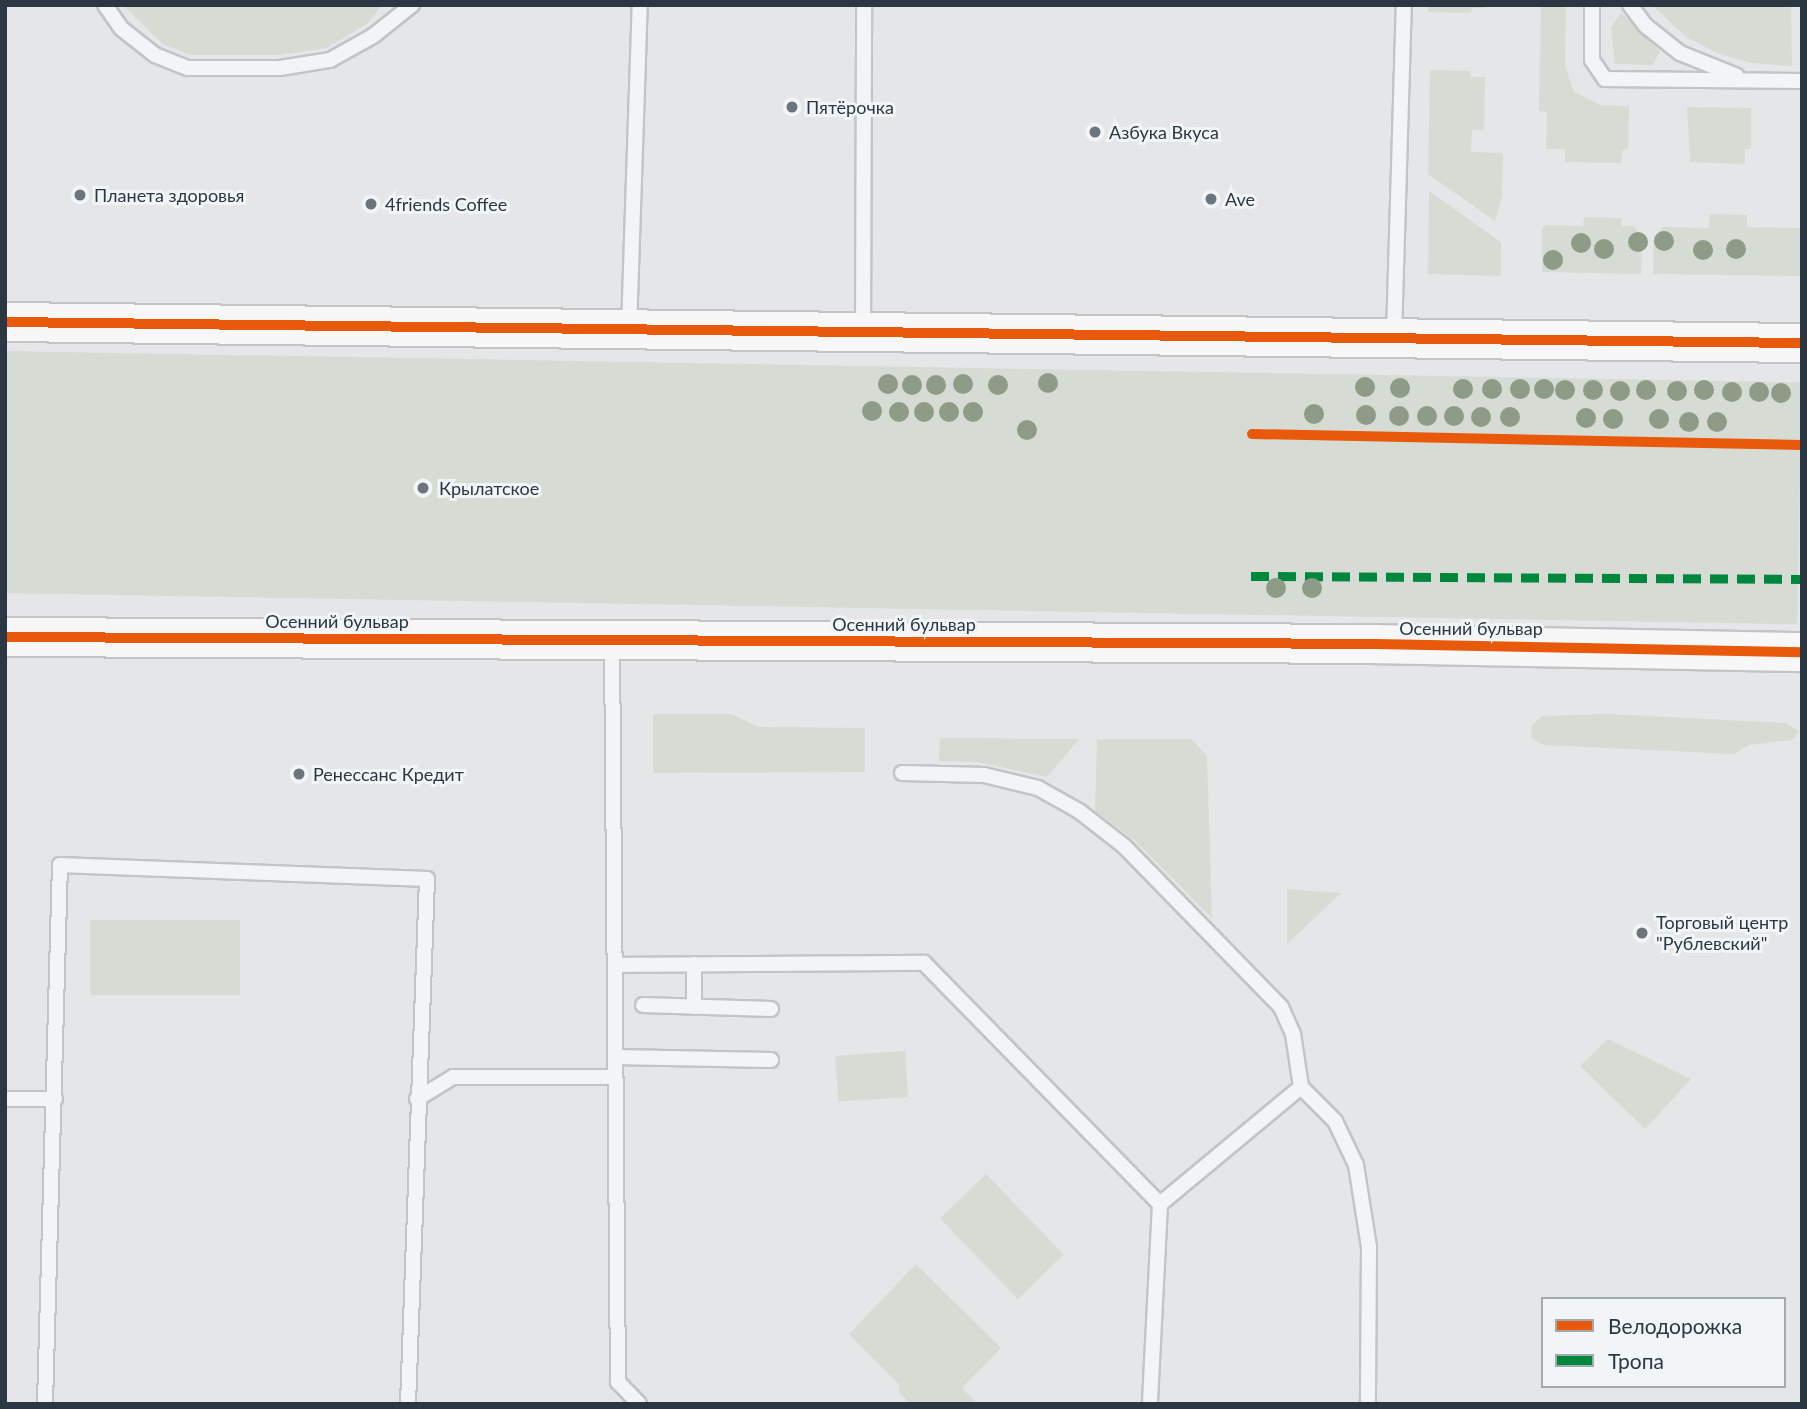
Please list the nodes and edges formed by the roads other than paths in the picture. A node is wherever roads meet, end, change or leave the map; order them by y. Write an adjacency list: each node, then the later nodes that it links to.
1 (105, 5): 2 (lane)
2 (412, 5)
3 (640, 5): 11 (lane)
4 (864, 5): 12 (lane)
5 (1404, 5): 13 (lane)
6 (1592, 5): 9 (lane)
7 (1630, 5): 9 (lane)
8 (1802, 79): 9 (lane)
9 (1783, 81)
10 (5, 322): 11 (street)
11 (629, 330): 12 (street)
12 (863, 333): 13 (street)
13 (1394, 338): 14 (street)
14 (1802, 343)
15 (5, 636): 16 (street, Осенний бульвар)
16 (612, 640): 17 (street, Осенний бульвар); 20 (lane)
17 (1802, 652)
18 (902, 773): 27 (lane)
19 (694, 964): 20 (lane); 22 (lane); 31 (lane)
20 (615, 965): 24 (lane)
21 (643, 1005): 22 (lane)
22 (694, 1007): 23 (lane)
23 (771, 1009)
24 (615, 1058): 25 (lane); 26 (lane)
25 (771, 1060)
26 (615, 1077): 30 (lane); 34 (lane)
27 (1301, 1087): 31 (lane); 36 (lane)
28 (5, 1099): 29 (lane)
29 (55, 1099): 30 (lane); 32 (lane)
30 (417, 1099): 33 (lane)
31 (1160, 1205): 35 (lane)
32 (45, 1404)
33 (408, 1404)
34 (639, 1404)
35 (1150, 1404)
36 (1368, 1404)

